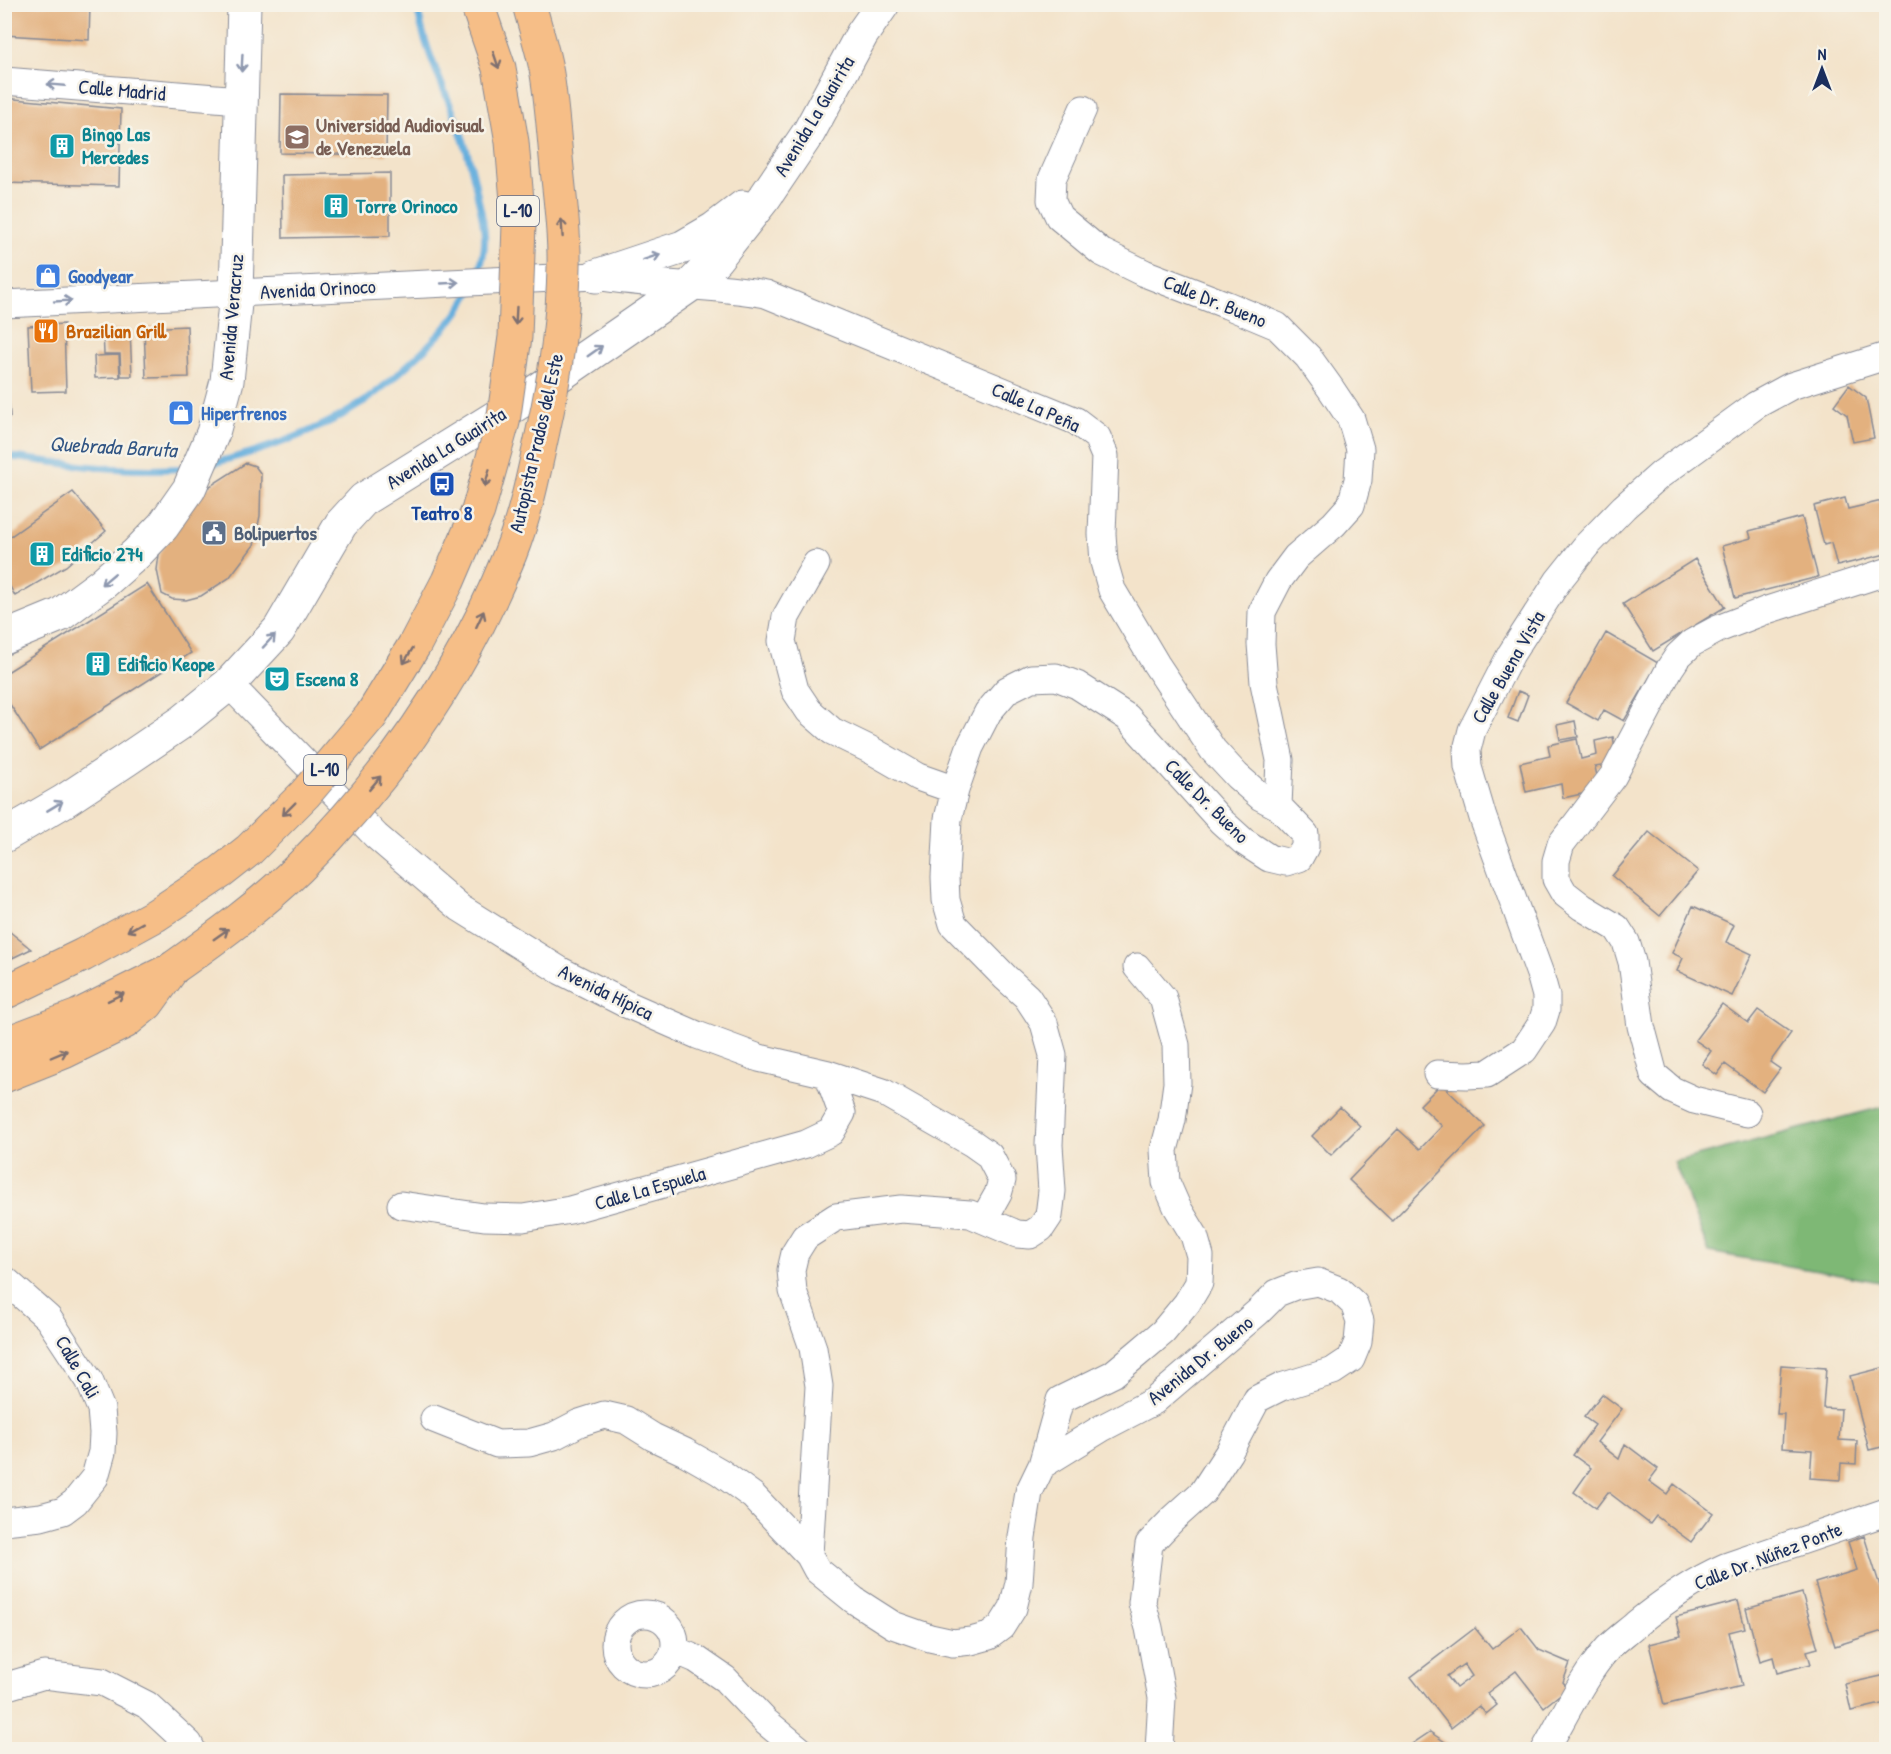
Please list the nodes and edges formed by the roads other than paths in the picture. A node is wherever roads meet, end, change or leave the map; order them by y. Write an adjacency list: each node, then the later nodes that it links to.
1 (244, 4): 6 (street, Avenida Veracruz, one-way to 6)
2 (477, 4): 23 (highway, Autopista Prados del Este / L-10, one-way to 23, bridge)
3 (529, 4): 22 (highway, Autopista Prados del Este / L-10, one-way to 3, bridge)
4 (883, 4): 8 (street, Avenida La Guairita)
5 (4, 81): 6 (street, Calle Madrid, one-way to 5)
6 (240, 100): 11 (street, Avenida Veracruz)
7 (1083, 109): 19 (street, Calle Dr. Bueno)
8 (777, 179): 9 (street, one-way to 8); 10 (street, Avenida La Guairita)
9 (596, 276): 10 (street, Calle La Peña); 11 (street, Avenida Orinoco, one-way to 9, bridge)
10 (692, 284): 17 (street, Avenida La Guairita, one-way to 10); 19 (street, Calle La Peña)
11 (236, 294): 12 (street, Avenida Orinoco, one-way to 11); 16 (street, Avenida Veracruz, one-way to 16)
12 (4, 304)
13 (1887, 356): 26 (street, Calle Buena Vista)
14 (816, 564): 18 (street)
15 (1887, 572): 28 (street)
16 (4, 638)
17 (228, 684): 20 (street, Avenida La Guairita, one-way to 17); 25 (street, Avenida Hípica)
18 (955, 790): 19 (street, Calle Dr. Bueno); 30 (street, Calle Dr. Bueno)
19 (1278, 806)
20 (4, 836)
21 (1137, 967): 33 (street)
22 (173, 968): 24 (highway, Autopista Prados del Este / L-10, one-way to 22); 27 (highway, L-10, one-way to 22)
23 (4, 993)
24 (4, 1044)
25 (828, 1074): 29 (street, Calle La Espuela); 30 (street, Avenida Hípica)
26 (1437, 1074)
27 (4, 1076)
28 (1747, 1113)
29 (401, 1205)
30 (984, 1219): 36 (street)
31 (4, 1279): 35 (street, Calle Cali)
32 (434, 1419): 36 (street)
33 (1042, 1465): 36 (street); 41 (street, Avenida Dr. Bueno)
34 (1887, 1512): 42 (street, Calle Dr. Núñez Ponte)
35 (4, 1521)
36 (809, 1555)
37 (675, 1650): 40 (street)
38 (4, 1687): 39 (street)
39 (192, 1749)
40 (800, 1749)
41 (1159, 1749)
42 (1545, 1749)

